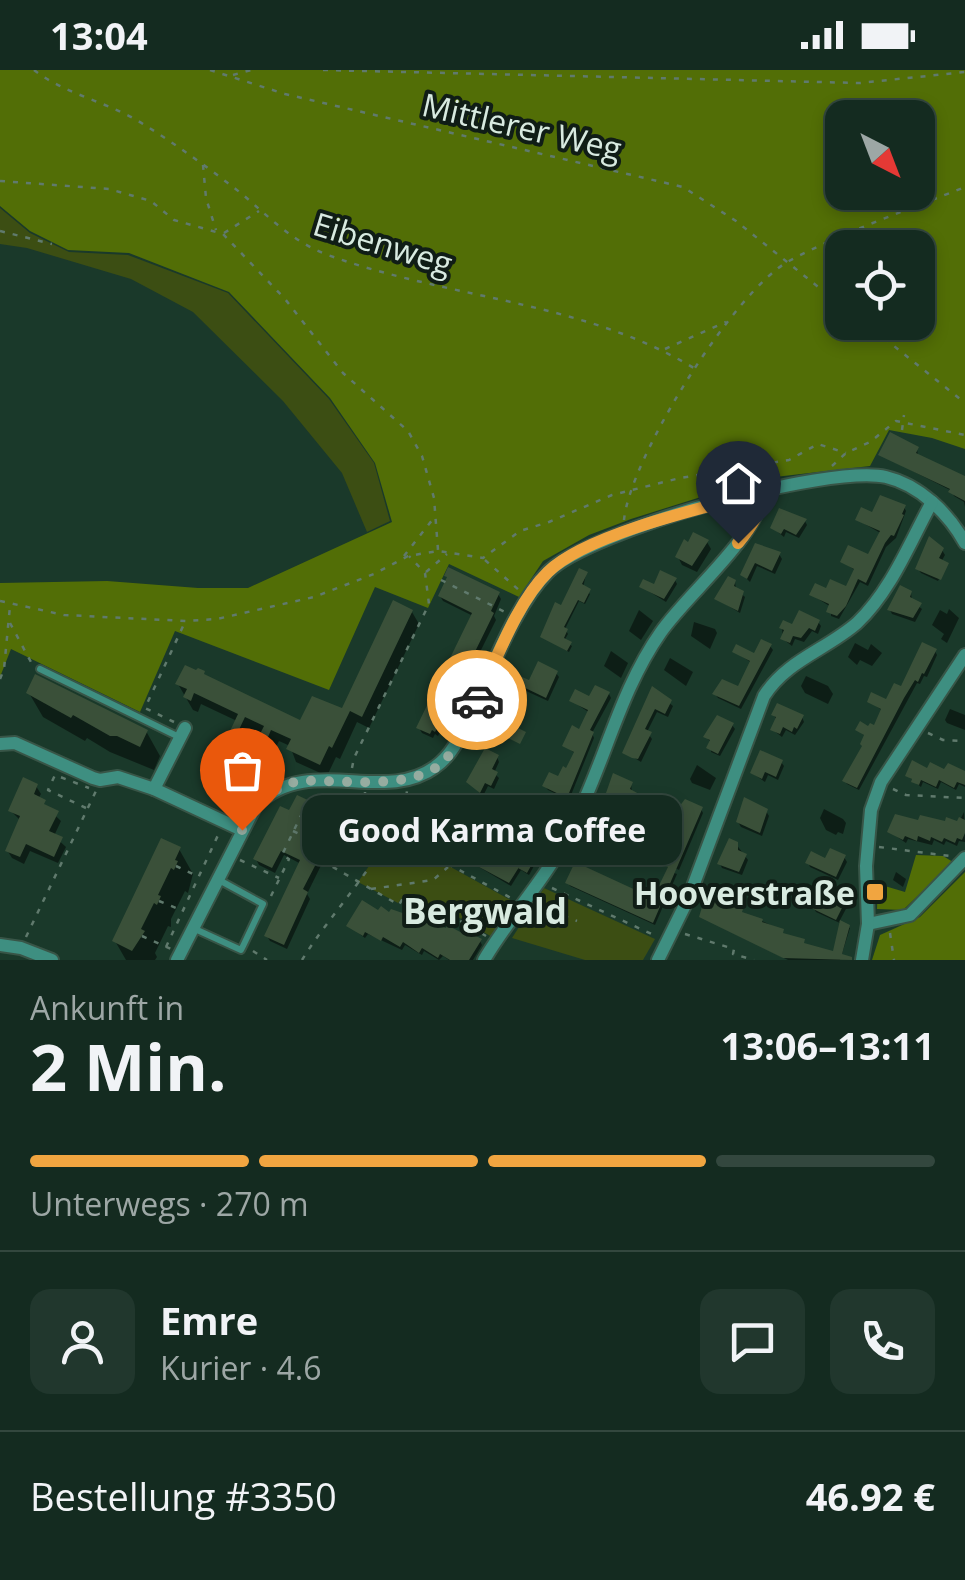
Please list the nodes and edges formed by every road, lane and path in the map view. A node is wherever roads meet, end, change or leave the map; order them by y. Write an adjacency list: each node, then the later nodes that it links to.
1 (34, 70): 7 (path, Eibenweg)
2 (210, 70): 6 (path, Mittlerer Weg)
3 (251, 70): 6 (path)
4 (323, 70): 5 (path)
5 (965, 72)
6 (232, 75): 17 (path, Mittlerer Weg)
7 (203, 164): 10 (path, Eibenweg); 13 (path)
8 (0, 181): 13 (path)
9 (965, 187): 11 (path)
10 (260, 210): 14 (path); 21 (path, Eibenweg)
11 (863, 230)
12 (0, 231): 15 (path)
13 (216, 231): 14 (path)
14 (223, 234): 35 (path)
15 (52, 244)
16 (825, 246): 17 (path)
17 (787, 262): 18 (path, Mittlerer Weg); 19 (path)
18 (825, 292)
19 (726, 322): 21 (path); 22 (path)
20 (886, 340): 23 (path)
21 (663, 349): 22 (path, Eibenweg)
22 (696, 370): 31 (path)
23 (965, 403)
24 (904, 415): 25 (path)
25 (904, 422): 26 (path); 27 (path); 28 (path)
26 (902, 430)
27 (965, 434)
28 (846, 453): 29 (path); 30 (path)
29 (722, 472): 31 (path); 33 (path)
30 (830, 477): 32 (street); 34 (street)
31 (631, 492): 36 (path); 41 (path)
32 (763, 492): 33 (street); 84 (street)
33 (724, 502): 36 (street)
34 (932, 502): 37 (street); 98 (street)
35 (434, 516): 38 (path); 40 (path)
36 (626, 532): 44 (street)
37 (965, 543)
38 (438, 551): 39 (path); 40 (path)
39 (448, 553): 41 (path); 42 (path)
40 (406, 556): 42 (path); 48 (path)
41 (483, 558): 44 (path)
42 (425, 573): 59 (path)
43 (441, 580): 47 (path)
44 (529, 598): 47 (street)
45 (0, 601): 46 (path)
46 (10, 605): 48 (path); 49 (path)
47 (517, 618): 60 (street)
48 (186, 621): 54 (path)
49 (9, 622): 51 (path); 52 (path)
50 (965, 656): 92 (street)
51 (40, 669): 54 (lane)
52 (0, 678)
53 (927, 732): 55 (path)
54 (182, 733): 62 (street)
55 (965, 740)
56 (0, 744): 57 (street)
57 (93, 778): 62 (street); 65 (path)
58 (318, 780): 59 (street); 68 (street); 70 (path)
59 (359, 780): 60 (street); 66 (path)
60 (407, 780): 66 (path)
61 (892, 788): 63 (path)
62 (154, 790): 67 (street)
63 (965, 798)
64 (90, 803): 65 (path)
65 (88, 809): 95 (path)
66 (398, 814): 71 (path)
67 (224, 822): 68 (street); 80 (path)
68 (242, 830): 74 (street)
69 (381, 831): 71 (path)
70 (294, 832): 81 (path); 83 (path)
71 (389, 833): 77 (path); 79 (path)
72 (882, 847): 73 (path)
73 (947, 855)
74 (231, 856): 81 (path); 82 (street)
75 (965, 858): 91 (street)
76 (379, 863): 77 (path)
77 (369, 865): 83 (path)
78 (176, 866): 80 (path)
79 (449, 866): 85 (path); 88 (path)
80 (198, 876): 89 (path)
81 (280, 878): 86 (path)
82 (219, 880): 93 (street); 100 (lane)
83 (356, 882): 85 (path); 105 (path)
84 (540, 882): 88 (street); 98 (path)
85 (370, 889): 94 (path)
86 (272, 894)
87 (159, 901): 89 (path)
88 (520, 904): 90 (path); 106 (street)
89 (182, 910): 101 (path)
90 (577, 921)
91 (888, 922): 92 (street); 110 (path)
92 (868, 924): 109 (street)
93 (195, 930): 100 (lane); 102 (street)
94 (478, 932)
95 (28, 934)
96 (684, 934): 108 (path)
97 (142, 936): 101 (path)
98 (668, 942): 107 (street)
99 (0, 944): 103 (street)
100 (244, 944): 104 (path)
101 (166, 947): 102 (path)
102 (177, 956)
103 (52, 960)
104 (267, 960)
105 (302, 960)
106 (484, 960)
107 (658, 960)
108 (754, 960)
109 (862, 960)
110 (894, 960)

